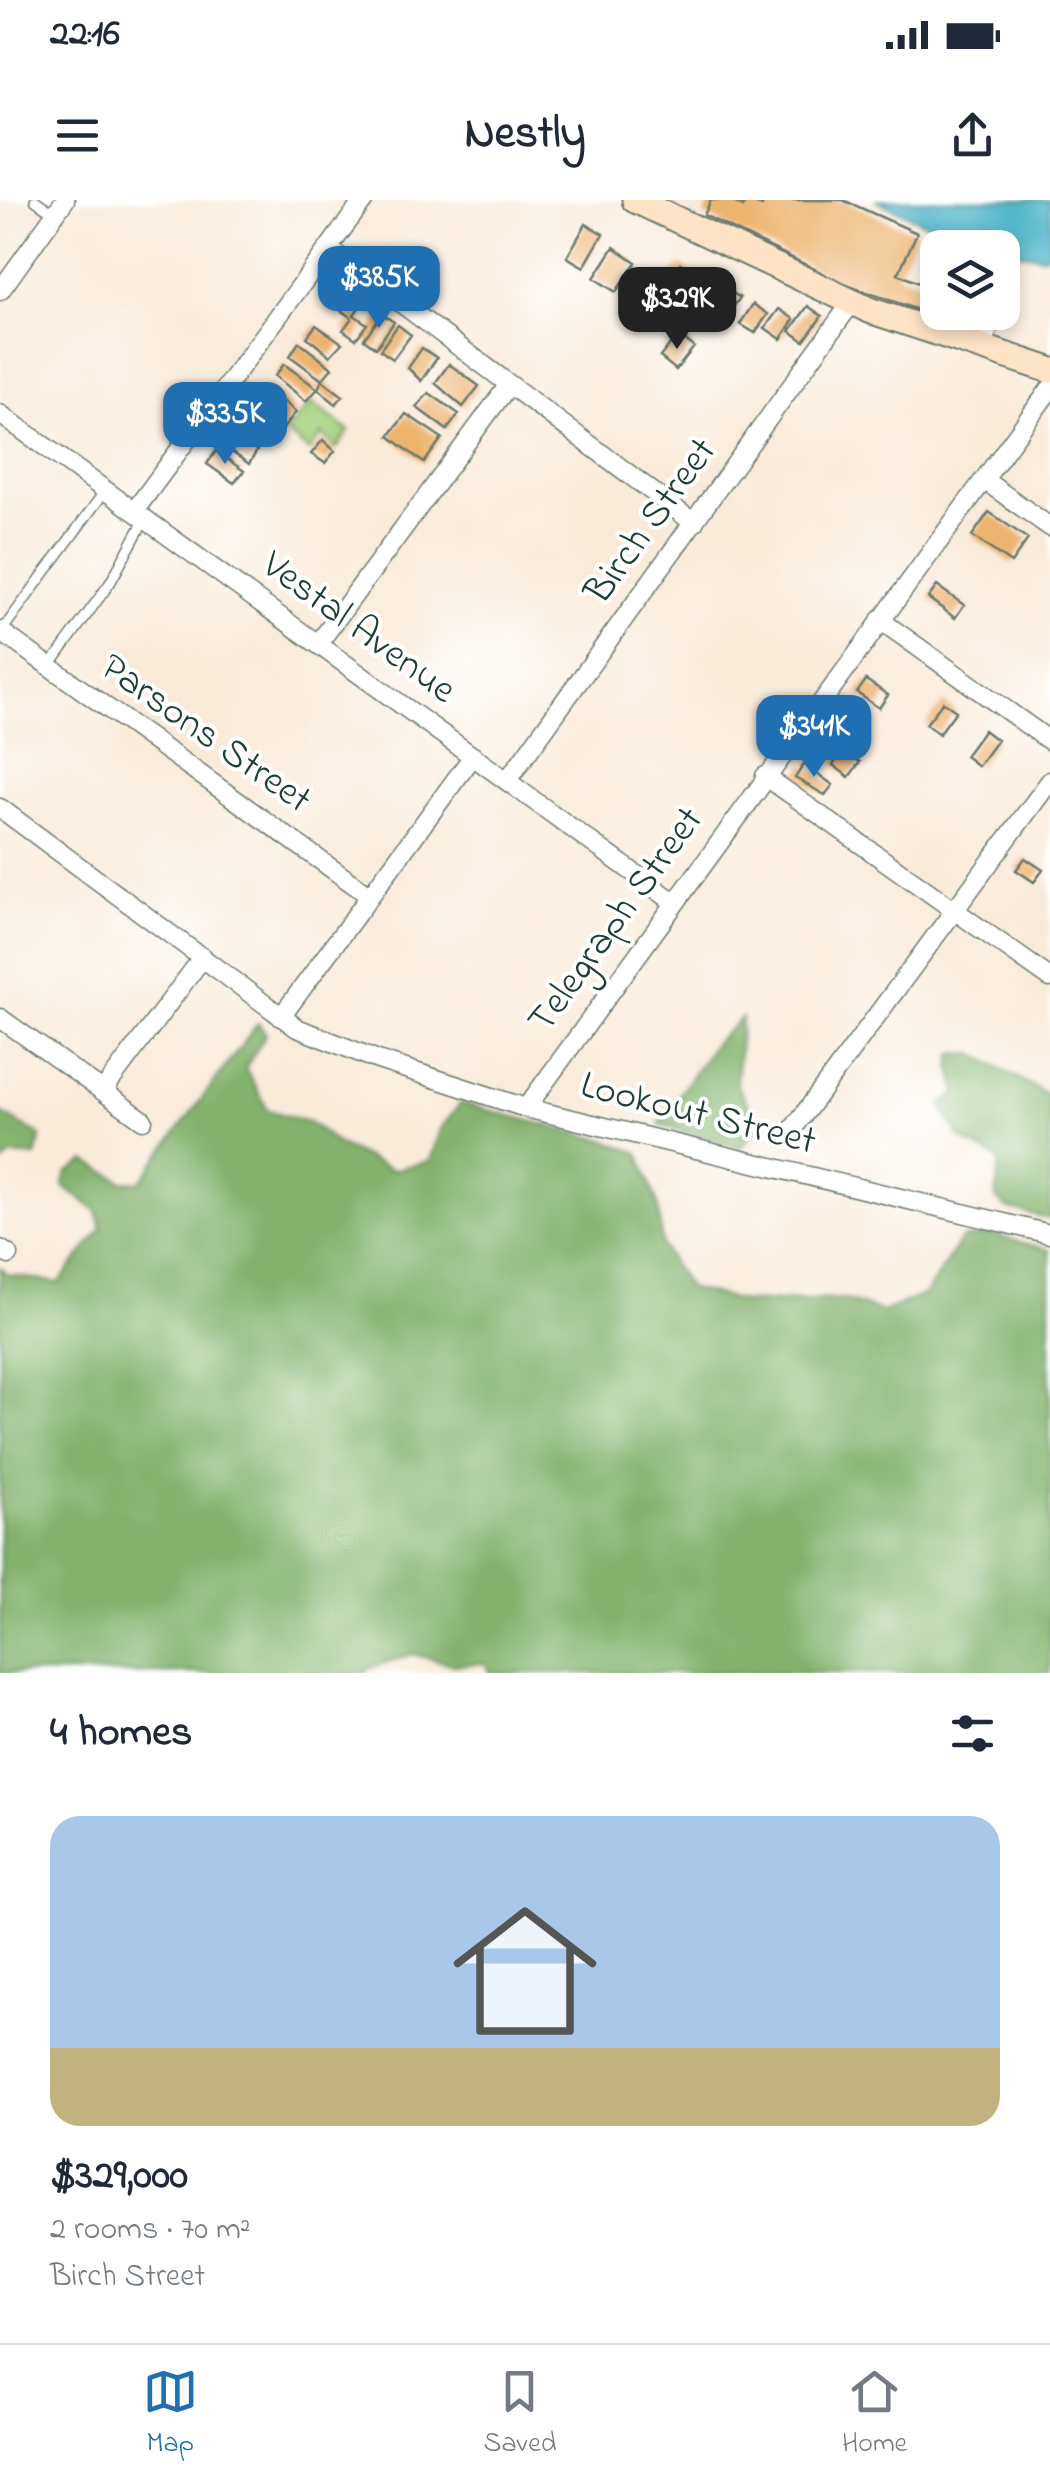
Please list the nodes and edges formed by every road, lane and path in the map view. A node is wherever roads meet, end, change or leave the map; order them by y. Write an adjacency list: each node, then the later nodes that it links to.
1 (34, 200): 4 (lane)
2 (364, 200): 5 (street)
3 (635, 200): 7 (main road)
4 (60, 207): 6 (street)
5 (330, 250): 11 (street); 17 (street)
6 (0, 291)
7 (852, 302): 9 (main road); 18 (street, Birch Street)
8 (987, 330): 9 (street)
9 (984, 347): 10 (main road)
10 (1050, 370)
11 (508, 386): 18 (street); 22 (street)
12 (1050, 389): 14 (street, Telegraph Street)
13 (0, 414): 16 (street, Vestal Avenue)
14 (1042, 416): 15 (street, Telegraph Street)
15 (984, 480): 19 (street); 20 (street, Telegraph Street)
16 (106, 489): 17 (street, Vestal Avenue); 21 (lane)
17 (140, 514): 22 (street, Vestal Avenue); 23 (lane)
18 (694, 522): 27 (street, Birch Street)
19 (1050, 526)
20 (880, 620): 24 (street); 26 (street, Telegraph Street)
21 (1, 632): 23 (street, Parsons Street)
22 (318, 644): 25 (street, Vestal Avenue)
23 (49, 668): 30 (street, Parsons Street)
24 (1050, 741)
25 (473, 756): 27 (street, Vestal Avenue); 30 (street)
26 (765, 776): 31 (street, Telegraph Street); 32 (street)
27 (507, 781): 31 (street, Vestal Avenue)
28 (1050, 781): 32 (street)
29 (0, 808): 33 (street, Lookout Street)
30 (370, 896): 35 (street)
31 (674, 902): 38 (street, Telegraph Street)
32 (954, 911): 34 (street); 40 (street)
33 (204, 957): 35 (street, Lookout Street); 37 (street)
34 (1050, 978)
35 (281, 1017): 38 (street, Lookout Street)
36 (0, 1018): 37 (street)
37 (102, 1091): 39 (street)
38 (526, 1108): 41 (street, Lookout Street)
39 (143, 1120)
40 (790, 1133)
41 (1050, 1234)

